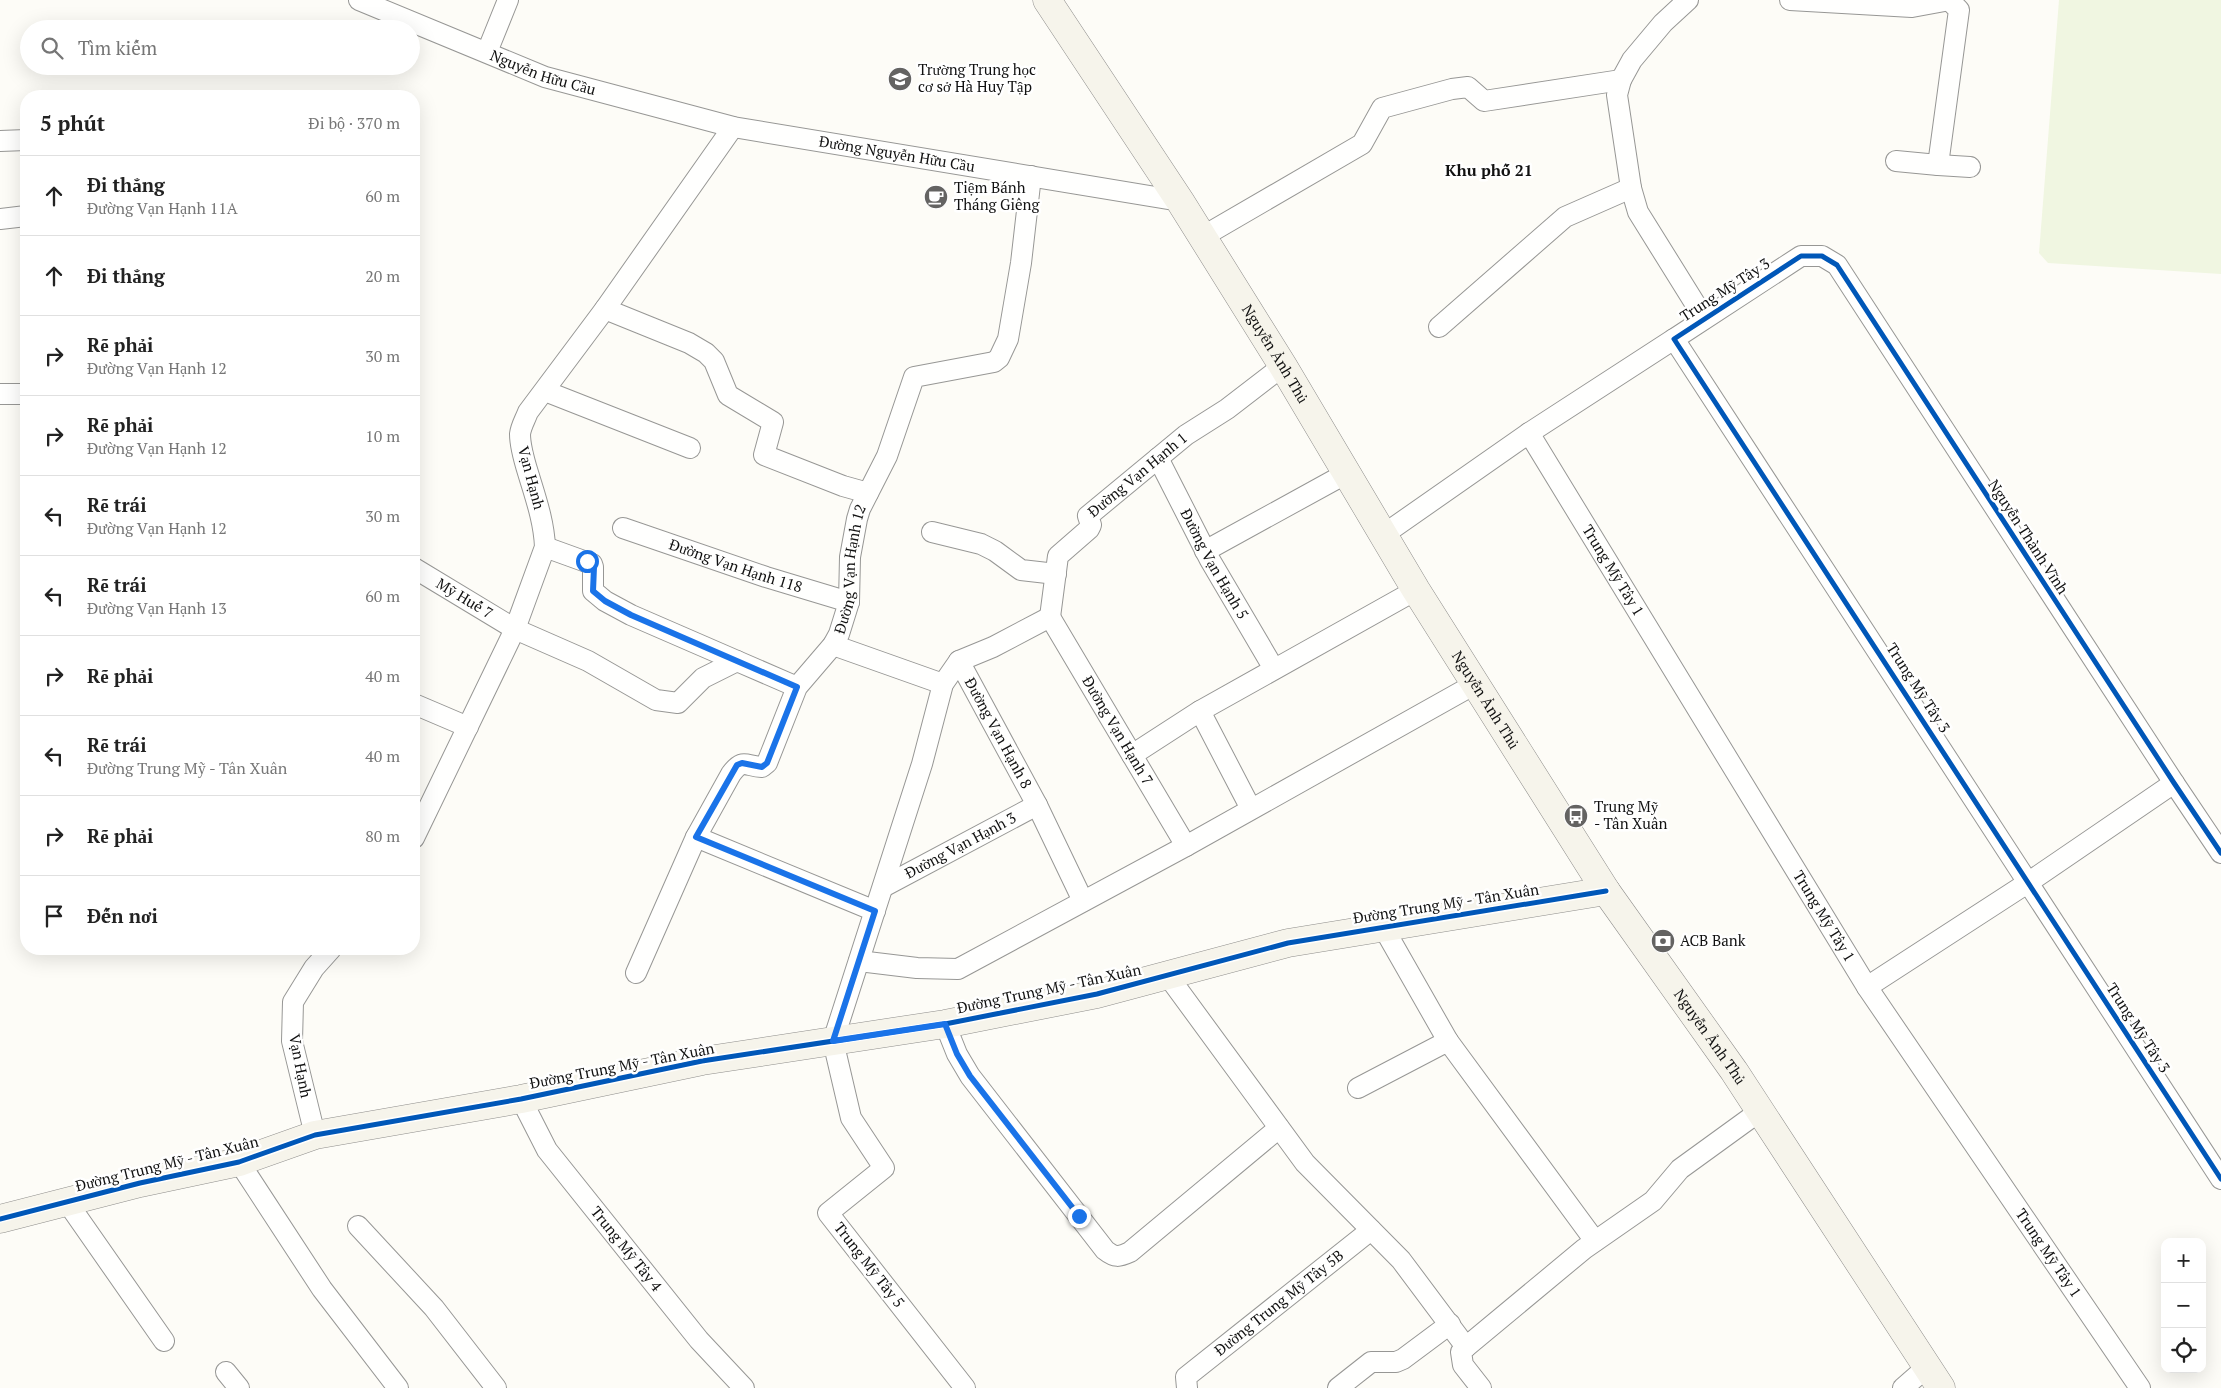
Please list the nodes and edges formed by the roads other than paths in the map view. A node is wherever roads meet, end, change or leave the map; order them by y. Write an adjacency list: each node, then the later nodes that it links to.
1 (359, 0): 7 (street, Nguyễn Hữu Cầu)
2 (508, 0): 9 (street)
3 (1047, 0): 19 (street, Nguyễn Ảnh Thủ)
4 (1688, 0): 10 (street)
5 (1790, 0): 6 (street)
6 (1950, 0): 15 (street)
7 (408, 20)
8 (420, 25): 9 (street, Nguyễn Hữu Cầu)
9 (487, 52): 11 (street, Nguyễn Hữu Cầu)
10 (1620, 80): 18 (street); 22 (street)
11 (733, 127): 17 (street, Đường Nguyễn Hữu Cầu); 24 (street, Vạn Hạnh)
12 (20, 140): 13 (street)
13 (0, 141)
14 (1896, 161): 15 (street)
15 (1938, 165): 16 (street)
16 (1970, 167)
17 (1031, 176): 19 (street, Đường Nguyễn Hữu Cầu); 36 (street, Đường Vạn Hạnh 12)
18 (1631, 188): 25 (street); 26 (street)
19 (1180, 200): 22 (street, Nguyễn Ảnh Thủ)
20 (20, 216): 21 (street)
21 (0, 218)
22 (1202, 237): 28 (street, Nguyễn Ảnh Thủ)
23 (1801, 256): 25 (street, Trung Mỹ Tây 3); 59 (street, Nguyễn Thành Vĩnh)
24 (605, 309): 29 (street, Vạn Hạnh); 36 (street)
25 (1704, 318): 27 (street, Trung Mỹ Tây 3)
26 (1439, 327)
27 (1674, 339): 32 (street); 66 (street, Trung Mỹ Tây 3)
28 (1283, 366): 34 (street, Đường Vạn Hạnh 1); 35 (street, Nguyễn Ảnh Thủ)
29 (545, 391): 33 (street); 40 (street, Vạn Hạnh)
30 (0, 394): 31 (street)
31 (20, 394)
32 (1528, 433): 39 (street); 76 (street, Trung Mỹ Tây 1)
33 (690, 448)
34 (1158, 458): 41 (street, Đường Vạn Hạnh 5); 43 (street, Đường Vạn Hạnh 1)
35 (1347, 474): 39 (street, Nguyễn Ảnh Thủ); 41 (street)
36 (868, 493): 45 (street, Đường Vạn Hạnh 12)
37 (623, 528): 45 (street, Đường Vạn Hạnh 118)
38 (932, 532): 43 (street)
39 (1384, 535): 44 (street, Nguyễn Ảnh Thủ)
40 (545, 547): 47 (street, Vạn Hạnh); 49 (street)
41 (1205, 550): 51 (street, Đường Vạn Hạnh 5)
42 (420, 572): 47 (street, Mỹ Huế 7)
43 (1056, 574): 46 (street, Đường Vạn Hạnh 1)
44 (1416, 590): 51 (street); 53 (street, Nguyễn Ảnh Thủ)
45 (850, 602): 48 (street, Đường Vạn Hạnh 12)
46 (1050, 617): 50 (street); 58 (street, Đường Vạn Hạnh 7)
47 (515, 629): 49 (street, Mỹ Huế 7); 57 (street, Vạn Hạnh)
48 (833, 645): 52 (street); 54 (street, Đường Vạn Hạnh 12)
49 (737, 662): 54 (street)
50 (959, 662): 52 (street); 61 (street, Đường Vạn Hạnh 8)
51 (1274, 669): 56 (street)
52 (943, 684): 67 (street)
53 (1475, 684): 62 (street); 68 (street, Nguyễn Ảnh Thủ)
54 (797, 687): 63 (street, Đường Vạn Hạnh 12)
55 (420, 707): 57 (street)
56 (1200, 710): 58 (street); 62 (street)
57 (468, 727): 60 (street, Vạn Hạnh)
58 (1132, 755): 64 (street, Đường Vạn Hạnh 7)
59 (2174, 784): 65 (street, Nguyễn Thành Vĩnh); 66 (street)
60 (421, 806)
61 (1036, 806): 67 (street, Đường Vạn Hạnh 3); 69 (street, Đường Vạn Hạnh 8)
62 (1251, 809): 64 (street)
63 (696, 837): 70 (street); 74 (street, Đường Vạn Hạnh 12)
64 (1186, 846): 69 (street)
65 (2221, 853)
66 (2029, 882): 76 (street); 86 (street, Trung Mỹ Tây 3)
67 (883, 887): 70 (street)
68 (1606, 891): 71 (street, Đường Trung Mỹ - Tân Xuân); 82 (street, Nguyễn Ảnh Thủ)
69 (1083, 901): 73 (street)
70 (875, 911): 73 (street)
71 (1383, 927): 75 (street, Đường Trung Mỹ - Tân Xuân); 79 (street)
72 (326, 955): 84 (street, Vạn Hạnh)
73 (859, 961): 78 (street)
74 (636, 973)
75 (1168, 976): 77 (street, Đường Trung Mỹ - Tân Xuân); 83 (street)
76 (1866, 987): 106 (street, Trung Mỹ Tây 1)
77 (945, 1024): 78 (street, Đường Trung Mỹ - Tân Xuân); 83 (street)
78 (833, 1041): 81 (street, Đường Trung Mỹ - Tân Xuân); 102 (street, Trung Mỹ Tây 5)
79 (1448, 1041): 80 (street); 91 (street)
80 (1358, 1088)
81 (521, 1099): 84 (street, Đường Trung Mỹ - Tân Xuân); 101 (street, Trung Mỹ Tây 4)
82 (1760, 1111): 91 (street); 96 (street, Nguyễn Ảnh Thủ)
83 (1279, 1128): 90 (street)
84 (315, 1135): 85 (street, Đường Trung Mỹ - Tân Xuân)
85 (239, 1162): 87 (street, Đường Trung Mỹ - Tân Xuân); 99 (street)
86 (2221, 1179)
87 (67, 1202): 88 (street, Đường Trung Mỹ - Tân Xuân); 93 (street)
88 (0, 1220)
89 (358, 1226): 100 (street)
90 (1371, 1230): 92 (street); 97 (street, Đường Trung Mỹ Tây 5B)
91 (1595, 1241): 94 (street)
92 (1450, 1324): 94 (street); 103 (street)
93 (164, 1341)
94 (1466, 1347): 104 (street)
95 (226, 1372): 98 (street)
96 (1934, 1377): 105 (street)
97 (1187, 1382)
98 (238, 1388)
99 (398, 1388)
100 (496, 1388)
101 (744, 1388)
102 (965, 1388)
103 (1338, 1388)
104 (1482, 1388)
105 (1903, 1388)
106 (2140, 1388)

